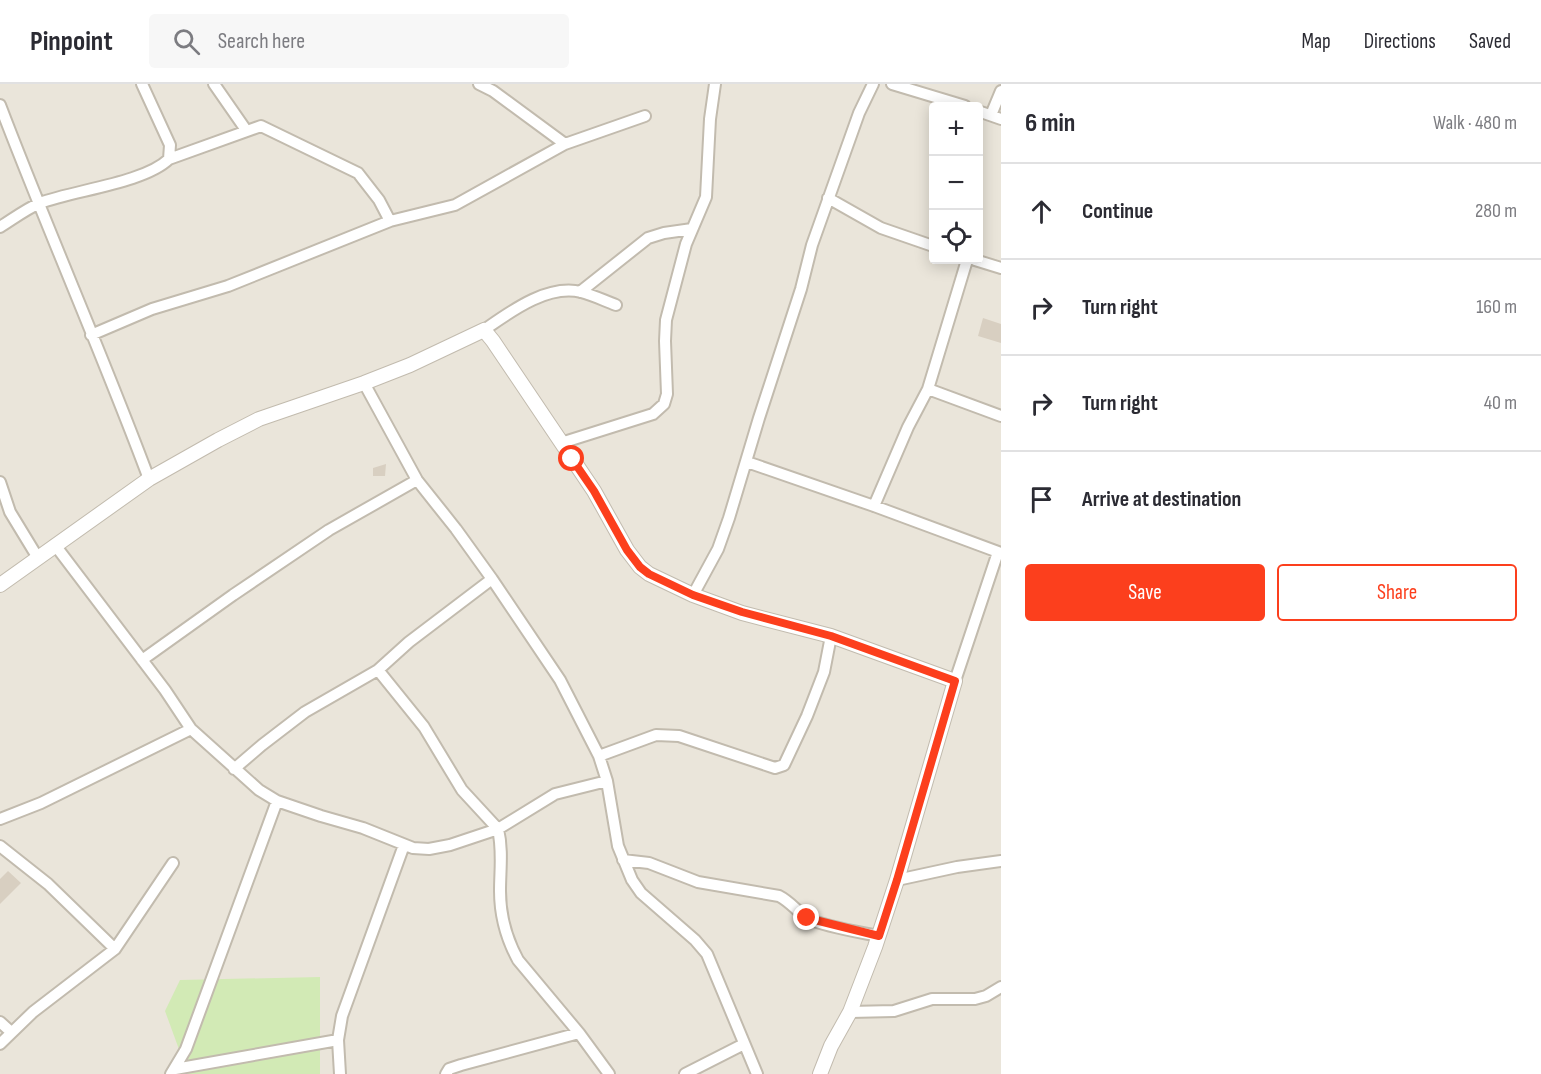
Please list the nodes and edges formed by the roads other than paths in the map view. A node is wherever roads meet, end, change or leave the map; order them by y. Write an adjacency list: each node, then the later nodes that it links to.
1 (142, 84): 15 (street)
2 (214, 84): 13 (street)
3 (479, 84): 7 (street)
4 (715, 84): 20 (street)
5 (873, 84): 16 (street)
6 (892, 84): 9 (street)
7 (494, 87): 14 (street)
8 (1001, 91): 12 (street)
9 (952, 102)
10 (0, 105): 17 (street)
11 (645, 116): 14 (street)
12 (996, 117)
13 (246, 130): 15 (street); 18 (street)
14 (565, 144): 18 (street)
15 (169, 159): 17 (street)
16 (828, 198): 21 (street); 33 (street)
17 (38, 204): 19 (street); 28 (street)
18 (390, 221): 28 (street)
19 (0, 227)
20 (692, 230): 25 (street); 32 (street)
21 (929, 245)
22 (983, 262): 24 (street)
23 (966, 264): 30 (street)
24 (1001, 268)
25 (580, 292): 26 (street); 27 (street)
26 (616, 305)
27 (484, 330): 29 (street); 32 (street)
28 (91, 335): 34 (street)
29 (364, 383): 34 (street); 35 (street)
30 (928, 389): 31 (street); 37 (street)
31 (1001, 416)
32 (561, 443): 43 (street)
33 (747, 462): 37 (street); 43 (street)
34 (149, 479): 38 (street)
35 (417, 480): 41 (street); 45 (street)
36 (0, 482): 40 (street)
37 (874, 506): 39 (street)
38 (55, 545): 40 (street); 45 (street)
39 (1000, 553): 47 (street)
40 (38, 558): 42 (street)
41 (492, 579): 46 (street); 49 (street)
42 (0, 585)
43 (693, 595): 44 (street)
44 (831, 636): 47 (street); 49 (street)
45 (142, 660): 48 (street)
46 (378, 670): 50 (street); 54 (street)
47 (955, 681): 60 (street)
48 (191, 729): 50 (street); 53 (street)
49 (599, 756): 51 (street)
50 (234, 769): 52 (street)
51 (607, 781): 54 (street); 57 (street)
52 (277, 801): 55 (street); 71 (street)
53 (0, 819)
54 (498, 829): 55 (street); 67 (street)
55 (404, 845): 68 (street)
56 (0, 846): 62 (street)
57 (623, 860): 61 (street); 70 (street)
58 (1001, 861): 60 (street)
59 (173, 863): 62 (street)
60 (897, 880): 61 (street)
61 (879, 936): 64 (street)
62 (115, 949): 66 (street)
63 (1001, 987): 64 (street)
64 (850, 1012): 77 (street)
65 (0, 1022): 66 (street)
66 (11, 1032): 69 (street)
67 (579, 1033): 73 (street); 74 (street)
68 (338, 1040): 71 (street); 72 (street)
69 (0, 1044)
70 (744, 1044): 75 (street); 76 (street)
71 (173, 1072)
72 (340, 1074)
73 (446, 1074)
74 (609, 1074)
75 (685, 1074)
76 (757, 1074)
77 (820, 1074)

